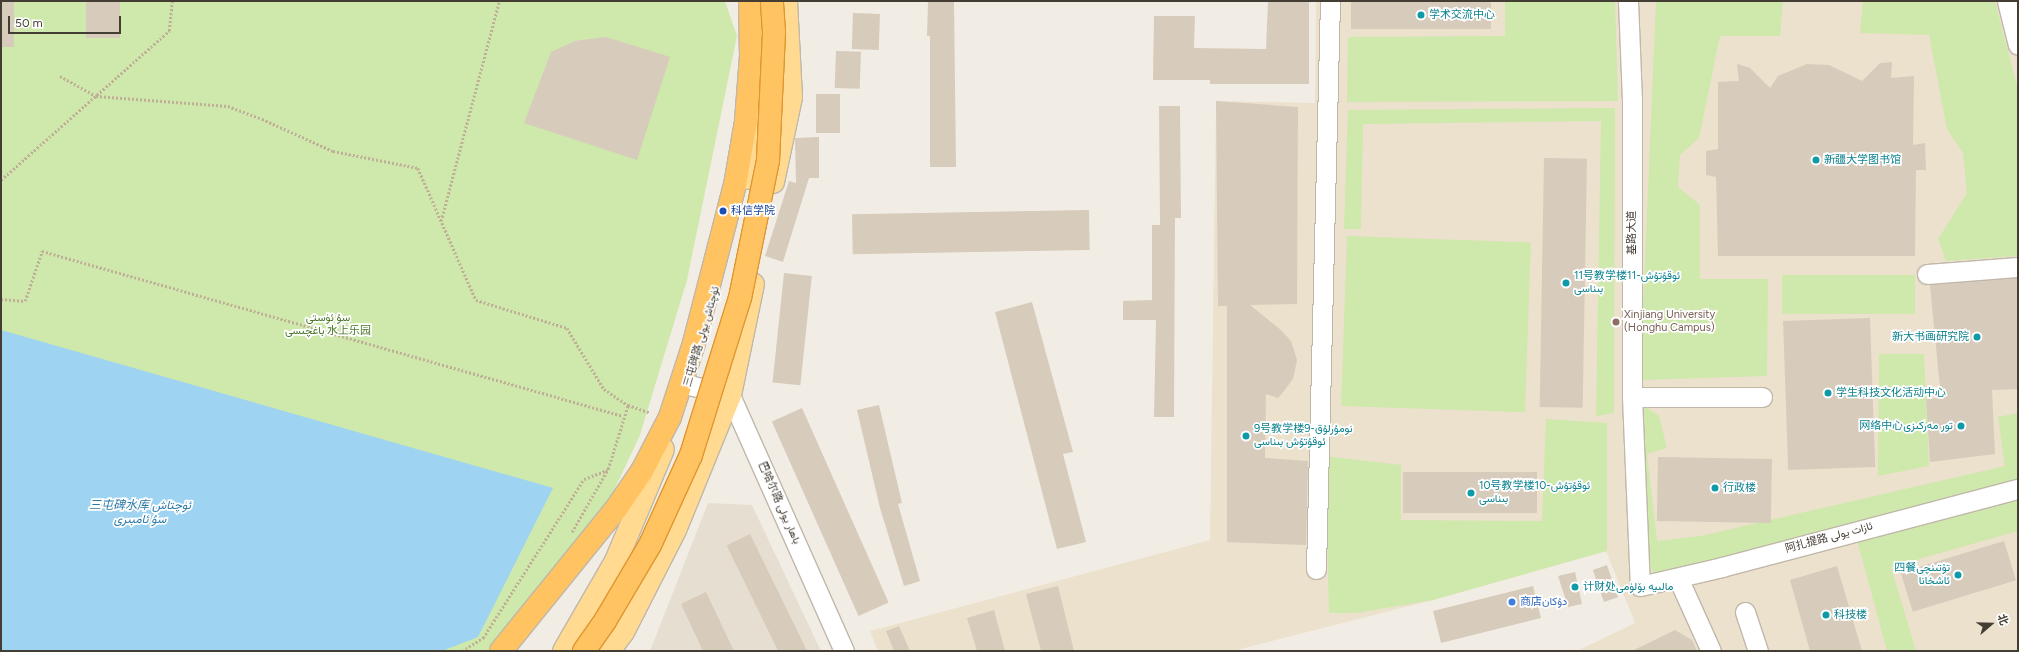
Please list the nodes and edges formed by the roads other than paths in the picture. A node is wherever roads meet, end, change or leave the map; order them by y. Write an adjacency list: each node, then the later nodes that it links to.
1 (750, 1): 20 (highway)
2 (759, 1): 11 (main road, 三屯碑路 ئۈچتاش يولى)
3 (772, 1): 22 (highway, bridge)
4 (786, 1): 12 (main road)
5 (1330, 1): 16 (street)
6 (1628, 1): 13 (street, 基路大道)
7 (2008, 1): 8 (street)
8 (2018, 46)
9 (2018, 267): 10 (street)
10 (1927, 274)
11 (689, 385): 12 (street); 21 (main road, 三屯碑路 ئۈچتاش يولى)
12 (730, 395): 23 (main road); 24 (street, 巴哈尔路 باھار يولى)
13 (1632, 397): 14 (street); 18 (street, 基路大道)
14 (1762, 397)
15 (2018, 489): 17 (street, 阿扎提路 ئازات يولى)
16 (1316, 569)
17 (1678, 578): 18 (street, 阿扎提路 ئازات يولى); 25 (street)
18 (1640, 586)
19 (1745, 612): 26 (street)
20 (501, 651)
21 (564, 651)
22 (584, 651)
23 (609, 651)
24 (844, 651)
25 (1711, 651)
26 (1758, 651)

